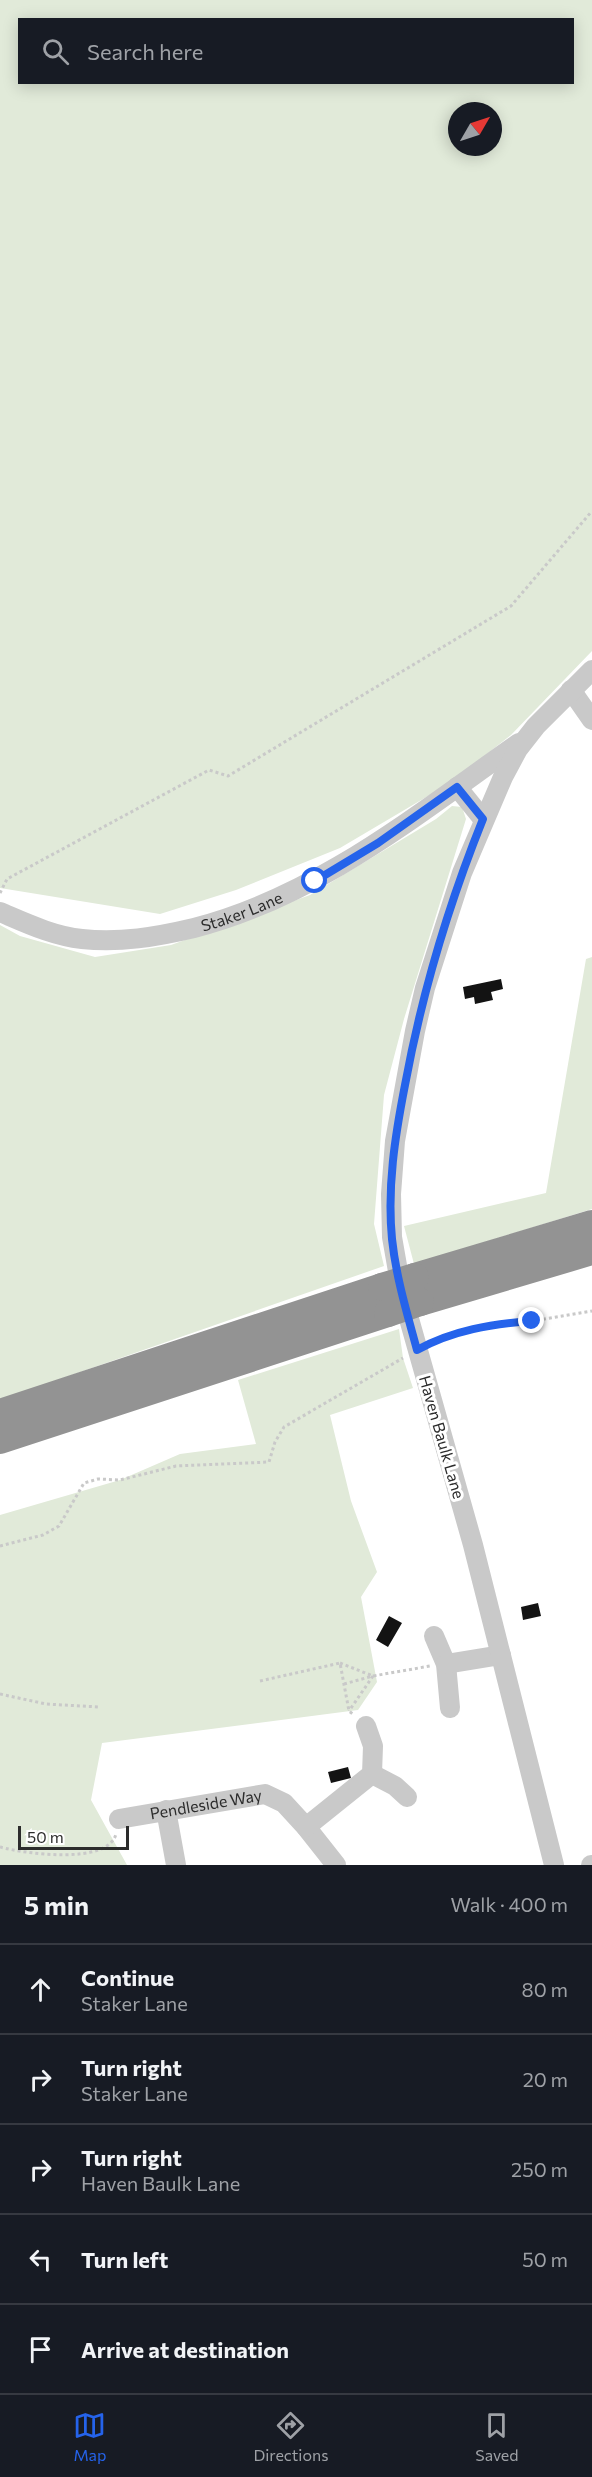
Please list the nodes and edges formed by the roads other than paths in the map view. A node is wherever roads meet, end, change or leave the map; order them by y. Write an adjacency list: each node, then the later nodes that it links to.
1 (592, 670): 2 (street)
2 (571, 690): 3 (street); 4 (street)
3 (592, 720)
4 (527, 738): 5 (street, Staker Lane); 6 (street, Haven Baulk Lane)
5 (457, 787): 6 (street); 7 (street, Staker Lane)
6 (483, 819): 15 (street, Haven Baulk Lane)
7 (0, 912)
8 (592, 1224): 10 (highway)
9 (592, 1251): 10 (highway)
10 (417, 1290): 11 (highway, bridge)
11 (385, 1300): 12 (highway); 13 (highway)
12 (0, 1413)
13 (0, 1440)
14 (434, 1636): 16 (street)
15 (501, 1655): 16 (street); 26 (street, Haven Baulk Lane)
16 (446, 1664): 17 (street)
17 (450, 1708)
18 (366, 1726): 19 (street)
19 (372, 1774): 20 (street); 23 (street)
20 (406, 1797)
21 (166, 1810): 22 (street, Pendleside Way); 23 (street, Pendleside Way); 24 (street)
22 (119, 1819)
23 (306, 1827): 25 (street, Pendleside Way)
24 (176, 1865)
25 (336, 1865)
26 (554, 1865)

